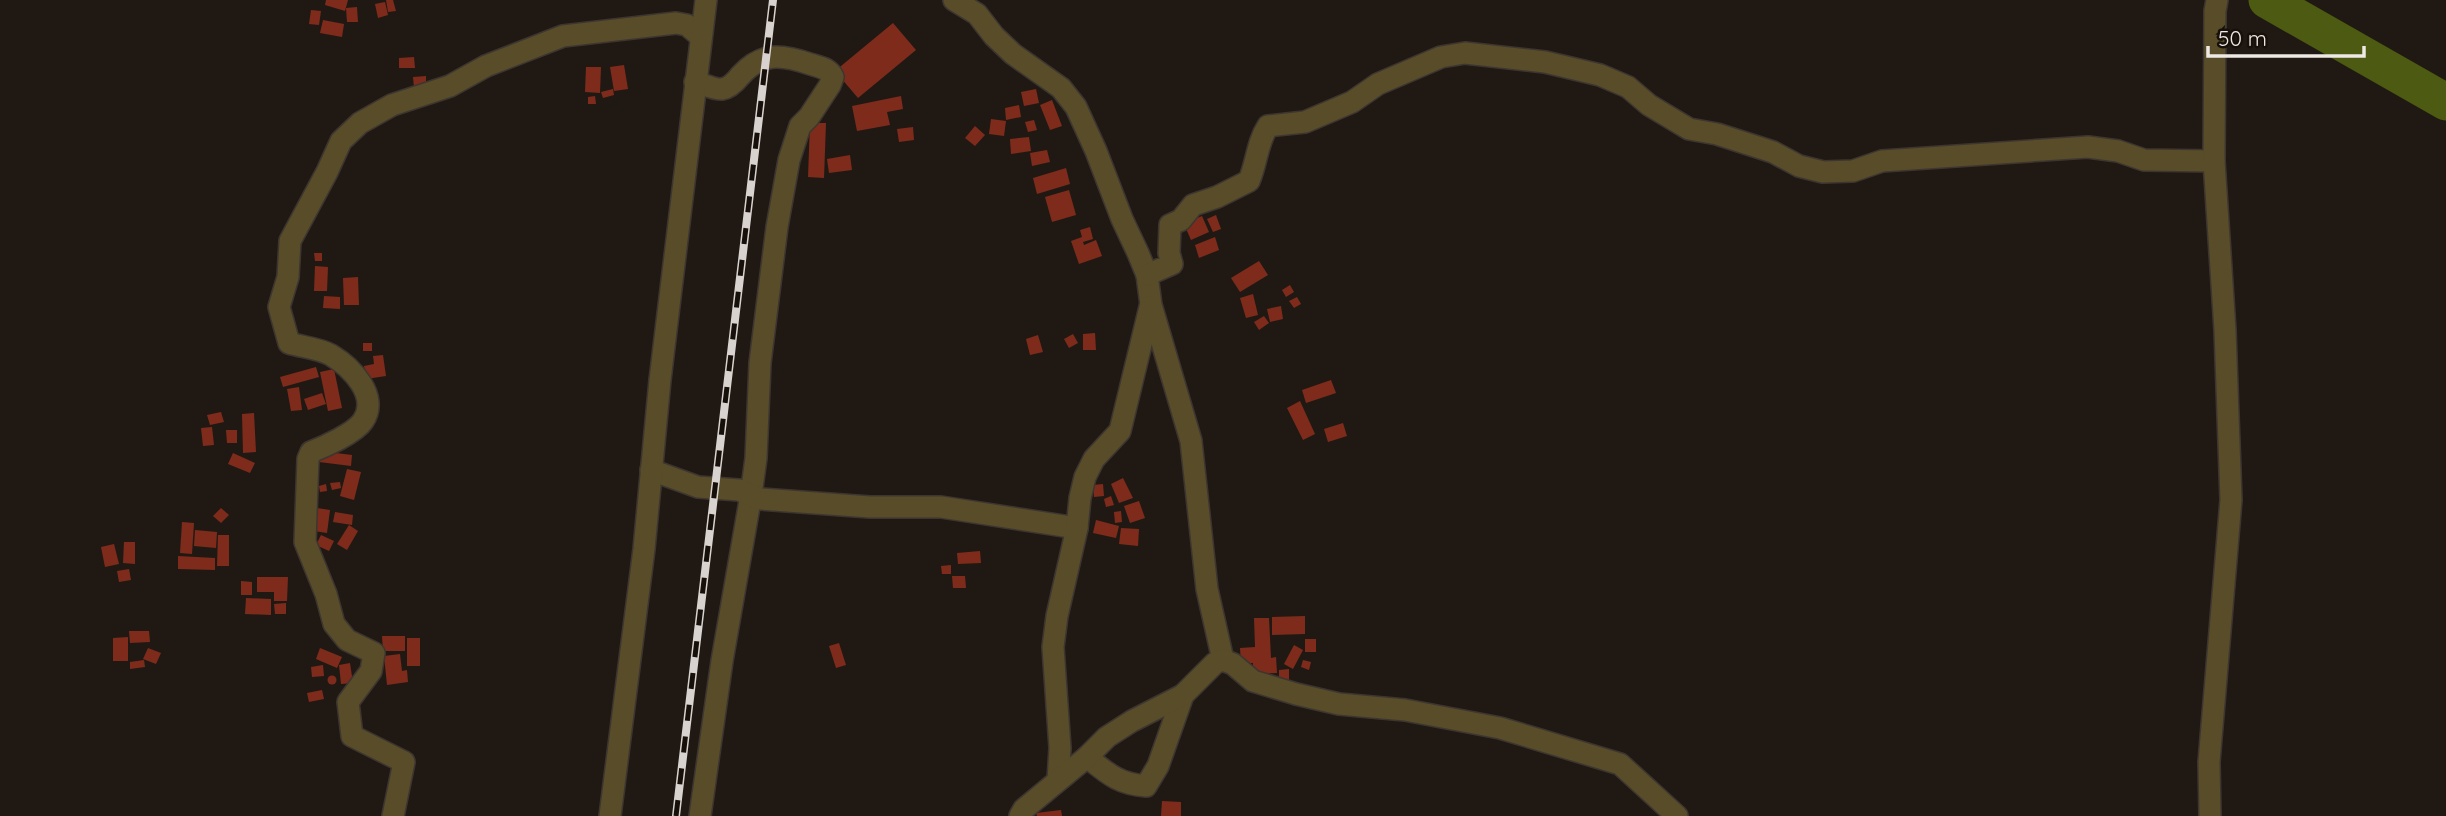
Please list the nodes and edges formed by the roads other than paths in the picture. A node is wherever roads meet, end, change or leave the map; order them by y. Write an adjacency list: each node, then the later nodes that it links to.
1 (706, 0): 4 (street)
2 (954, 0): 7 (street)
3 (2217, 0): 6 (street)
4 (701, 37): 5 (street); 17 (street)
5 (695, 82): 9 (street); 10 (street)
6 (2214, 161): 7 (street); 21 (street)
7 (1147, 275): 8 (street)
8 (1151, 305): 11 (street); 12 (street)
9 (652, 470): 10 (street); 16 (street)
10 (751, 495): 11 (street); 18 (street)
11 (1077, 528): 15 (street)
12 (1223, 660): 13 (street); 20 (street)
13 (1183, 695): 14 (street); 14 (street)
14 (1087, 757): 15 (street)
15 (1058, 780): 19 (street)
16 (614, 810)
17 (393, 816)
18 (700, 816)
19 (1020, 816)
20 (1677, 816)
21 (2210, 816)

